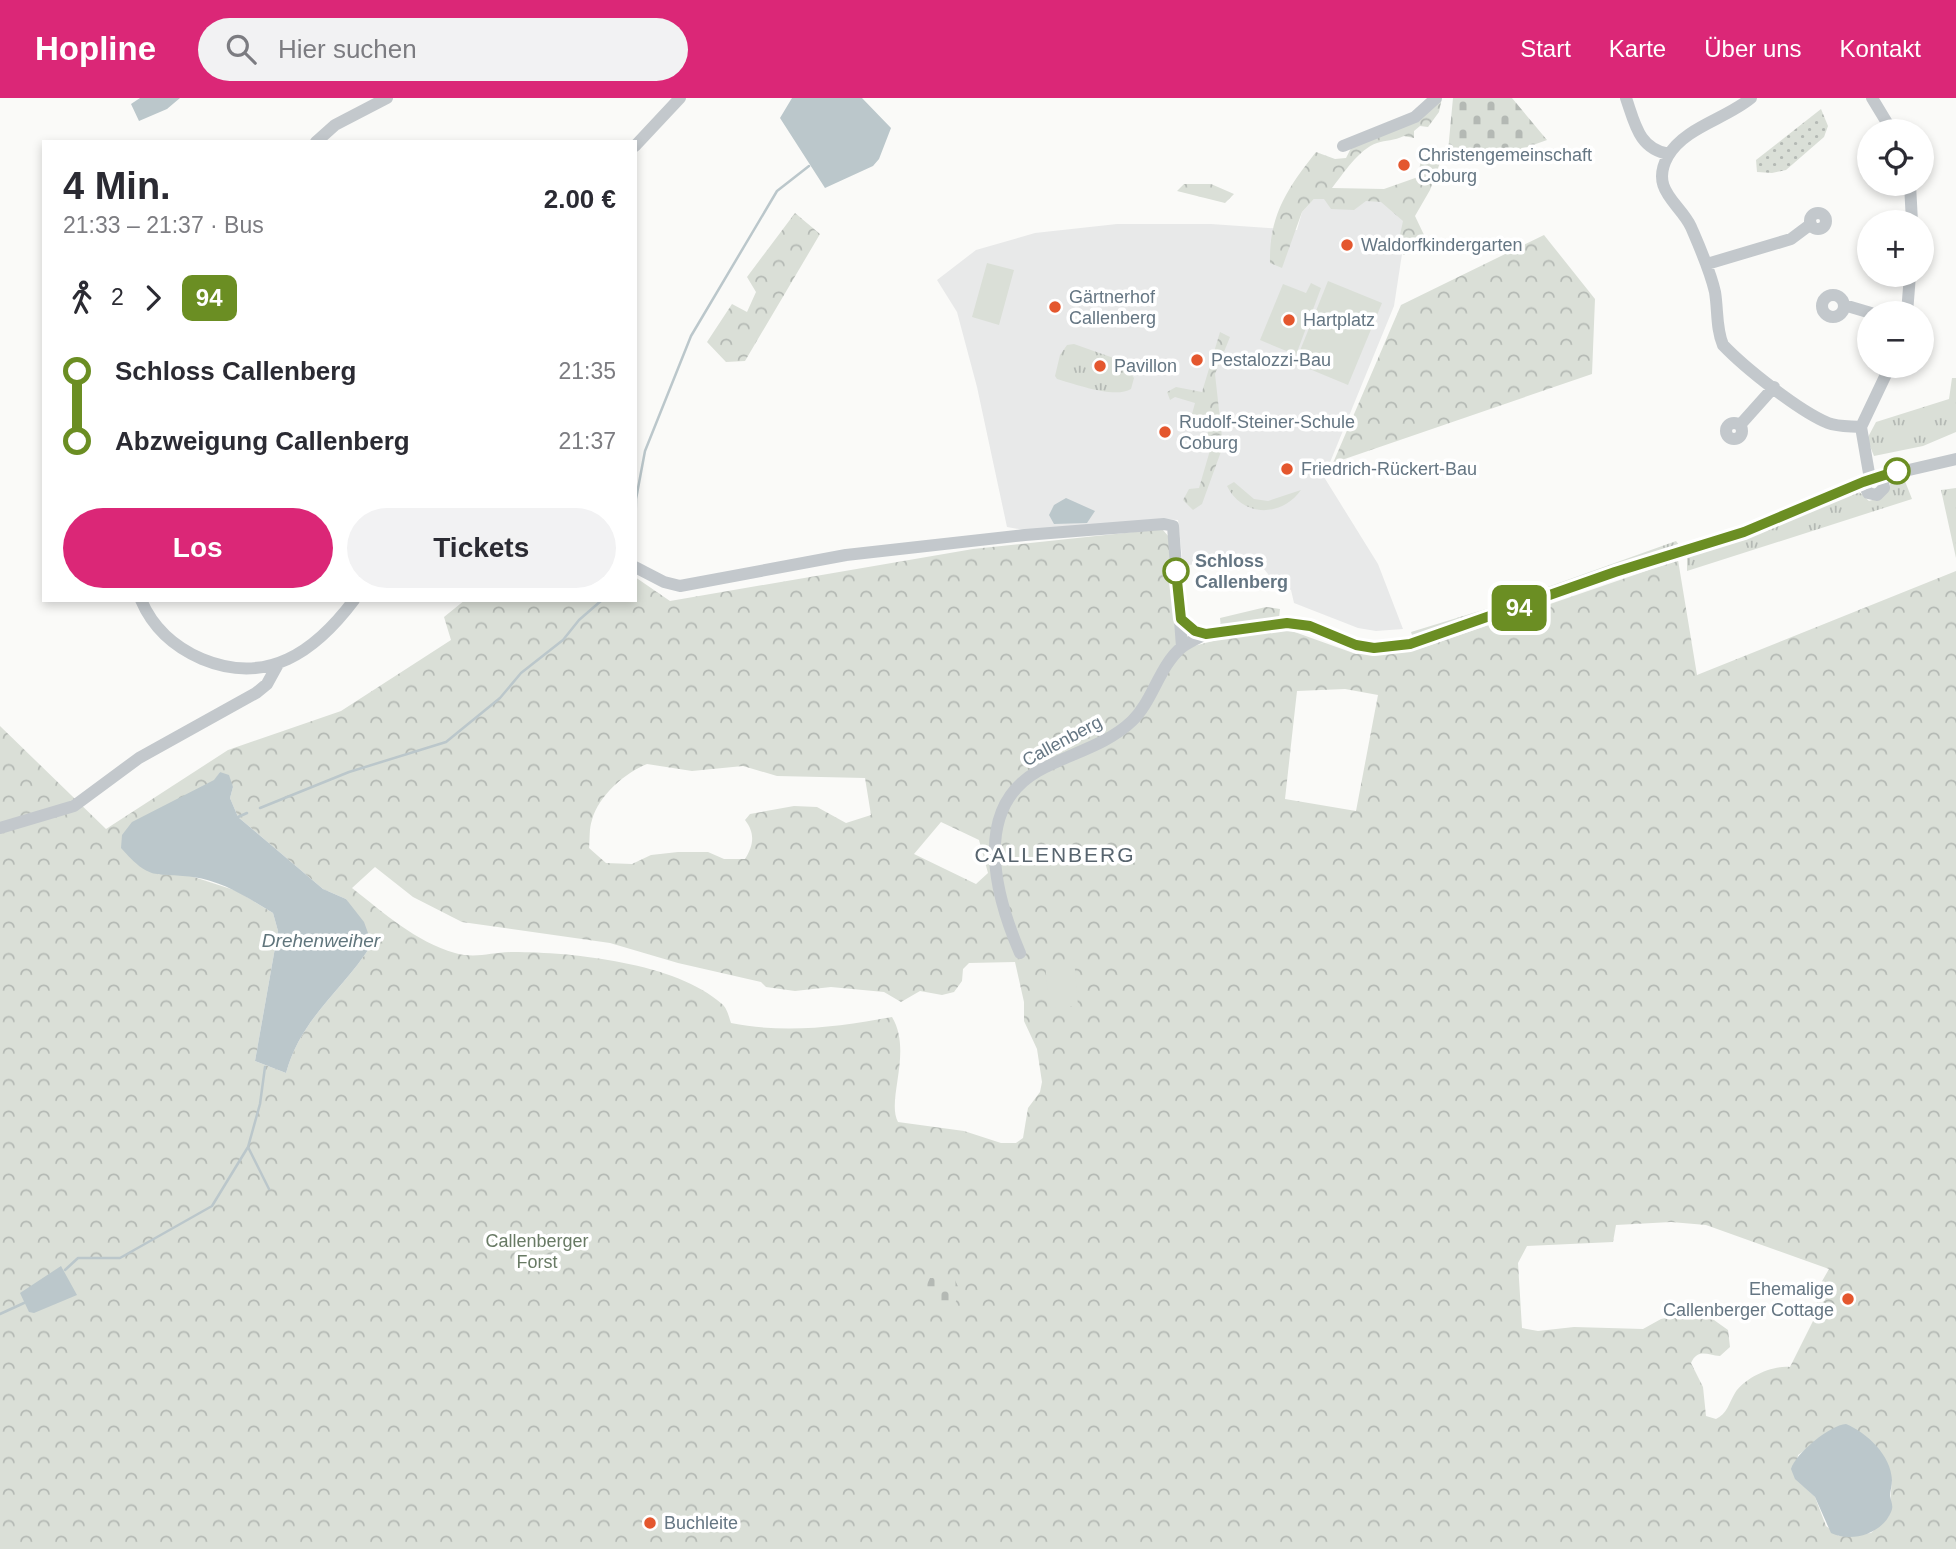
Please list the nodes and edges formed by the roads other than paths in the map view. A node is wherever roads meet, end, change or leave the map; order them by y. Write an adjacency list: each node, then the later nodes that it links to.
1 (387, 98): 8 (street)
2 (680, 98): 9 (street)
3 (1436, 98): 10 (street)
4 (1626, 98): 11 (street)
5 (1751, 98): 11 (street)
6 (1872, 98): 7 (street)
7 (1885, 119)
8 (318, 140)
9 (637, 144)
10 (1343, 146)
11 (1669, 154): 13 (street)
12 (1811, 224): 13 (street)
13 (1707, 264): 17 (street)
14 (1844, 305): 15 (street)
15 (1857, 309)
16 (1884, 378): 19 (street)
17 (1774, 387): 18 (street); 19 (street)
18 (1740, 425)
19 (1861, 427): 21 (street)
20 (1953, 457): 21 (street)
21 (1872, 479): 26 (street)
22 (637, 568): 25 (street)
23 (142, 602): 28 (street)
24 (352, 602): 28 (street)
25 (1181, 619): 26 (street); 27 (street)
26 (1206, 634): 27 (street)
27 (1182, 648): 30 (street, Callenberg)
28 (278, 664): 29 (street)
29 (0, 828)
30 (1020, 953)

